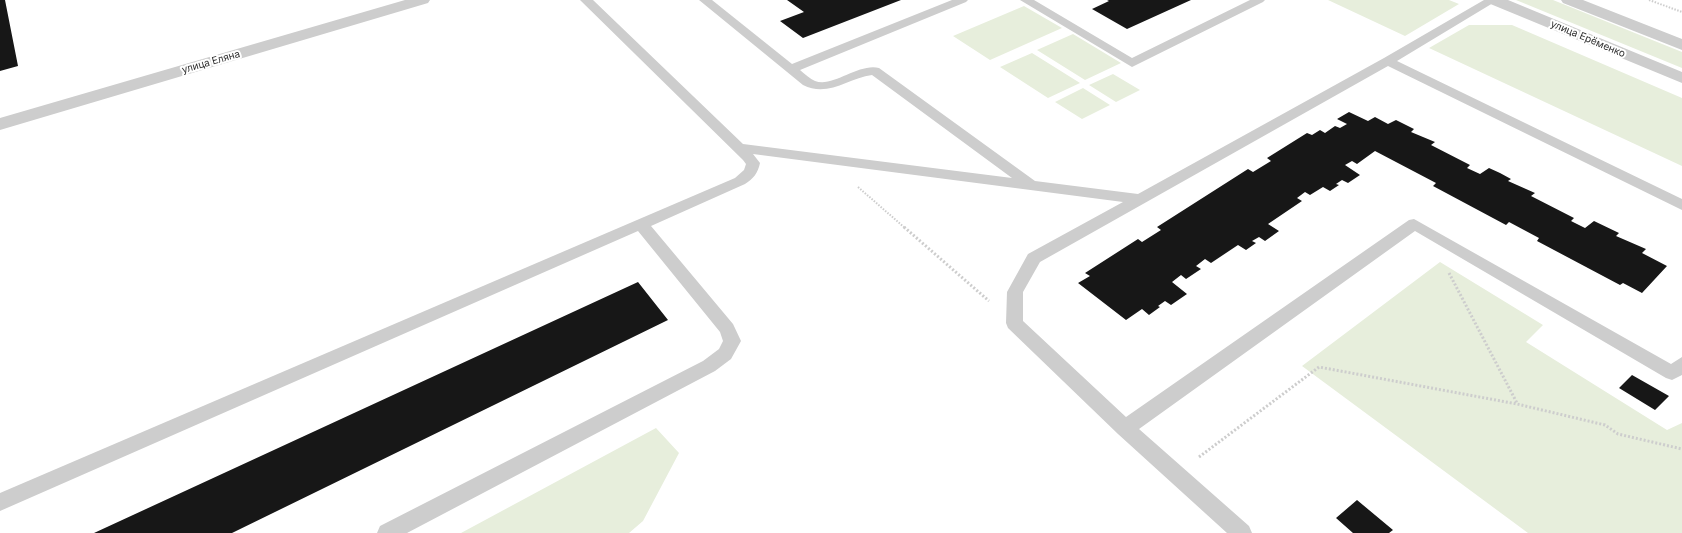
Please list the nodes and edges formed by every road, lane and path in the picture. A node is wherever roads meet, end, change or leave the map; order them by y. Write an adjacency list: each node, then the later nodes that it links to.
1 (422, 0): 15 (street, улица Еляна)
2 (586, 0): 16 (lane)
3 (705, 0): 13 (lane)
4 (962, 0): 13 (lane)
5 (1026, 0): 6 (lane)
6 (1259, 0)
7 (1493, 0): 12 (lane); 14 (street, улица Ерёменко)
8 (1569, 0): 11 (street)
9 (1649, 0): 10 (path)
10 (1682, 12)
11 (1682, 45)
12 (1388, 61): 19 (lane); 20 (lane)
13 (791, 69): 18 (lane)
14 (1682, 78)
15 (0, 124)
16 (739, 148): 17 (lane); 21 (lane)
17 (826, 159): 18 (lane); 23 (path)
18 (1032, 184): 19 (lane)
19 (1139, 199): 23 (lane)
20 (1682, 205)
21 (640, 224): 29 (lane); 30 (lane)
22 (1428, 232): 24 (lane); 25 (path); 26 (lane)
23 (1014, 322): 26 (lane)
24 (1682, 364)
25 (1517, 404): 27 (path); 28 (path)
26 (1125, 428): 28 (lane)
27 (1682, 449)
28 (1176, 474): 31 (lane)
29 (0, 502)
30 (387, 533)
31 (1242, 533)

